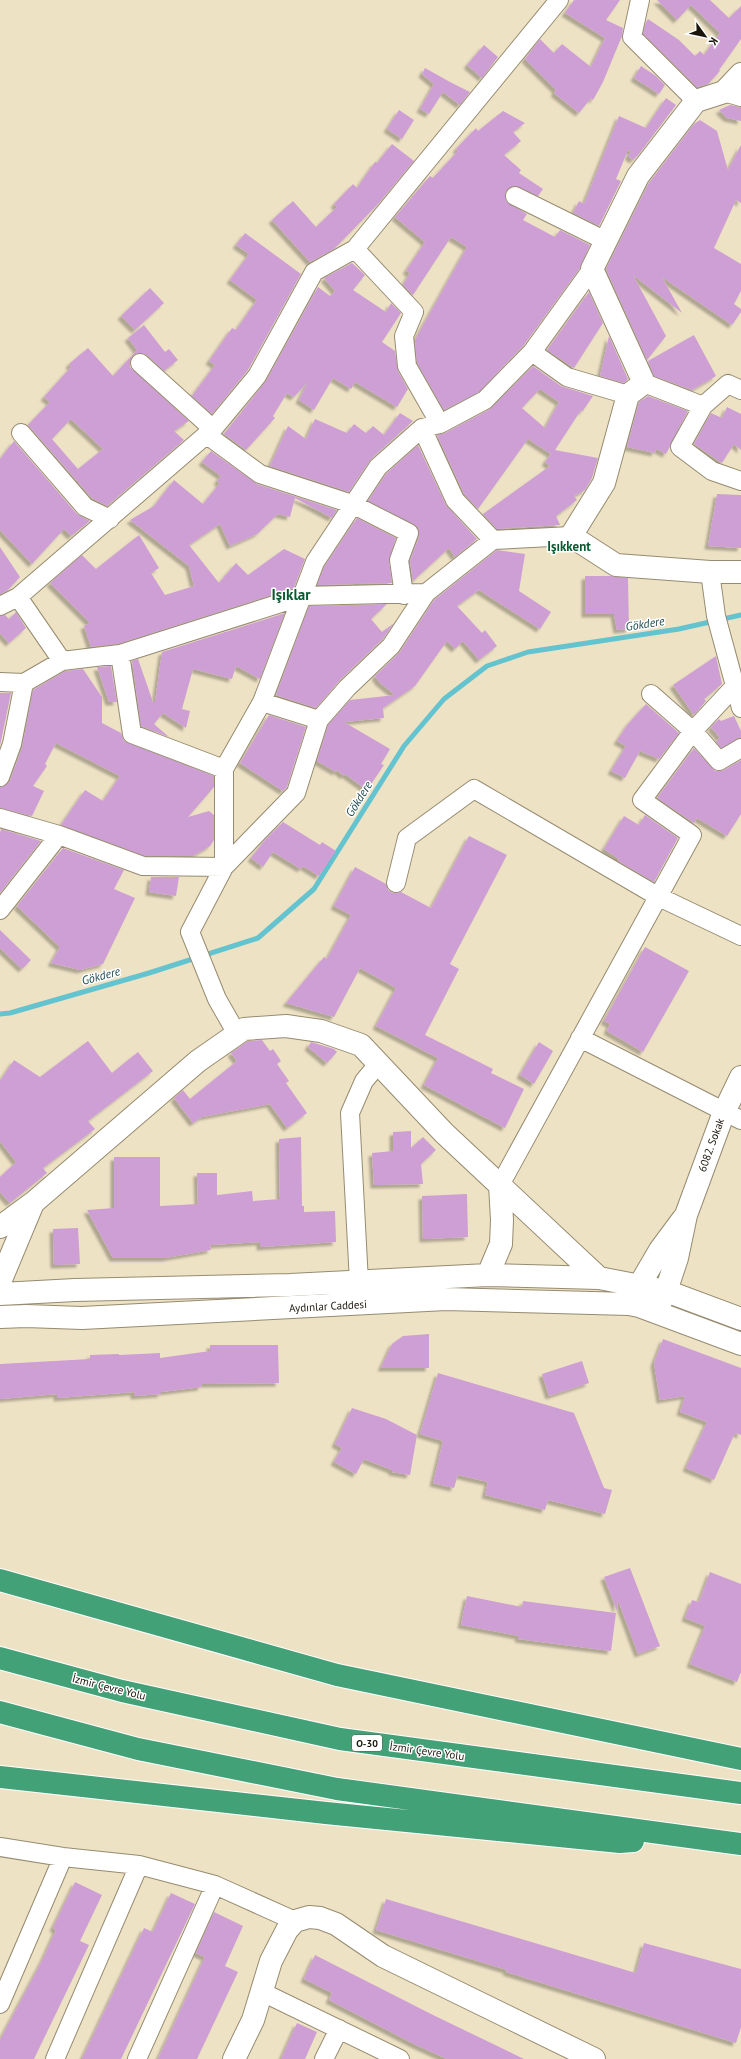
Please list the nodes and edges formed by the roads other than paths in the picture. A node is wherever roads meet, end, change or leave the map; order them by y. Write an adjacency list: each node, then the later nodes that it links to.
1 (559, 0): 8 (street)
2 (640, 0): 5 (street)
3 (741, 74): 4 (street)
4 (733, 94): 5 (street)
5 (696, 101): 7 (street)
6 (515, 196): 7 (street)
7 (606, 241): 9 (street)
8 (355, 249): 15 (street); 17 (street)
9 (592, 269): 10 (street); 13 (street)
10 (532, 352): 13 (street); 15 (street)
11 (140, 363): 17 (street)
12 (737, 382): 14 (street)
13 (636, 389): 14 (street); 22 (street)
14 (703, 406): 19 (street)
15 (440, 424): 16 (street)
16 (422, 428): 20 (street); 23 (street)
17 (210, 432): 20 (street); 21 (street)
18 (21, 433): 21 (street)
19 (741, 481)
20 (352, 504): 27 (street); 28 (street)
21 (110, 519): 29 (street)
22 (571, 536): 23 (street); 24 (street)
23 (493, 540): 26 (street)
24 (710, 572): 25 (street); 34 (street)
25 (741, 572)
26 (426, 593): 27 (street); 38 (street)
27 (404, 595): 28 (street)
28 (303, 596): 30 (street); 36 (street)
29 (5, 602): 31 (street)
30 (120, 654): 31 (street); 41 (street)
31 (62, 660): 33 (street)
32 (0, 682): 33 (street)
33 (24, 683): 42 (street)
34 (739, 685): 37 (street); 39 (street)
35 (651, 694): 39 (street)
36 (262, 702): 38 (street); 41 (street)
37 (741, 708)
38 (319, 720): 45 (street)
39 (693, 731): 40 (street); 47 (street)
40 (741, 748)
41 (224, 768): 45 (street)
42 (0, 777)
43 (0, 818): 44 (street)
44 (59, 834): 45 (street); 48 (street)
45 (224, 867): 50 (street)
46 (396, 883): 47 (street)
47 (659, 897): 49 (street); 51 (street)
48 (0, 910)
49 (741, 936)
50 (237, 1034): 52 (street); 56 (street)
51 (580, 1038): 54 (street); 55 (street)
52 (379, 1063): 55 (street); 62 (street)
53 (741, 1077): 54 (street, 6082. Sokak)
54 (732, 1116): 57 (street, 6082. Sokak)
55 (500, 1185): 59 (street); 60 (street)
56 (33, 1203): 58 (street); 61 (street)
57 (686, 1215): 63 (street); 65 (street)
58 (0, 1227)
59 (488, 1275): 60 (street, Aydınlar Caddesi); 62 (street, Aydınlar Caddesi)
60 (599, 1278): 65 (street, Aydınlar Caddesi)
61 (0, 1282)
62 (359, 1282): 64 (street, Aydınlar Caddesi)
63 (666, 1291): 65 (street); 66 (street); 68 (street)
64 (0, 1294)
65 (634, 1295): 66 (street, Aydınlar Caddesi); 67 (street, Aydınlar Caddesi)
66 (655, 1312): 69 (street, Aydınlar Caddesi)
67 (0, 1317)
68 (741, 1319)
69 (741, 1344)
70 (0, 1580): 73 (highway)
71 (0, 1658): 75 (highway, İzmir Çevre Yolu / O-30)
72 (0, 1712): 76 (highway)
73 (741, 1759)
74 (0, 1777): 76 (highway)
75 (741, 1793)
76 (702, 1838): 77 (highway)
77 (741, 1844)
78 (0, 1847): 79 (street)
79 (63, 1857): 80 (street); 84 (street)
80 (139, 1865): 81 (street); 86 (street)
81 (215, 1885): 82 (street); 87 (street)
82 (295, 1921): 83 (street); 91 (street)
83 (262, 1992): 85 (street); 88 (street)
84 (0, 2004)
85 (339, 2029): 89 (street); 90 (street)
86 (55, 2059)
87 (137, 2059)
88 (234, 2059)
89 (324, 2059)
90 (400, 2059)
91 (595, 2059)

